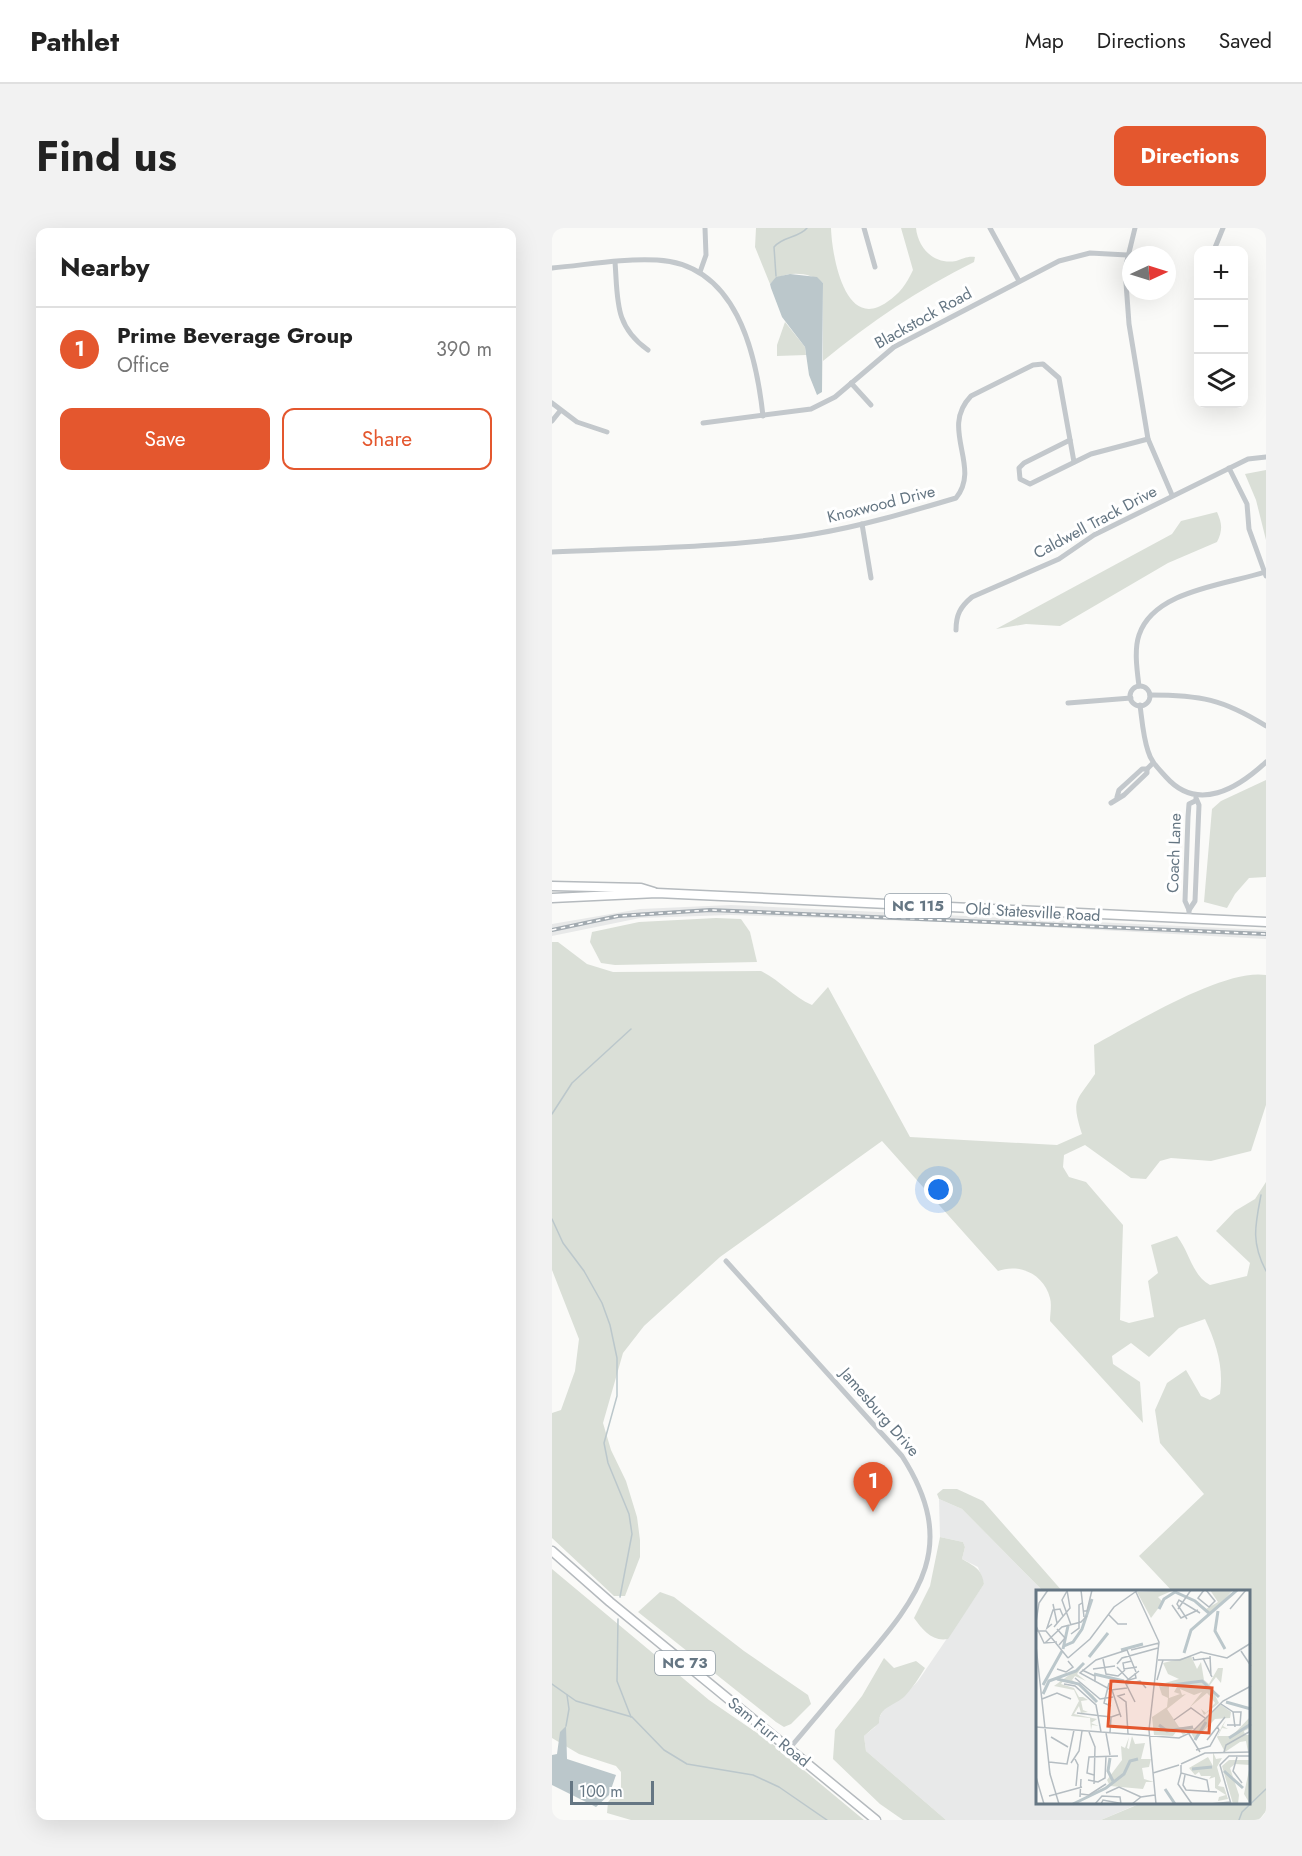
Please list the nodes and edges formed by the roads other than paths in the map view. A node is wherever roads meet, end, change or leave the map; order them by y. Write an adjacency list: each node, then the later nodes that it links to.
1 (705, 228): 12 (street)
2 (864, 228): 10 (street)
3 (990, 228): 13 (street)
4 (1135, 228): 6 (street)
5 (1223, 228): 7 (street)
6 (1130, 246)
7 (1216, 246)
8 (1122, 254): 13 (street, Blackstock Road)
9 (615, 262): 11 (street); 12 (street); 15 (street)
10 (875, 267)
11 (552, 268)
12 (700, 272): 20 (street)
13 (1019, 281): 16 (street, Blackstock Road)
14 (1126, 300): 24 (street)
15 (648, 350)
16 (851, 383): 18 (street); 20 (street, Blackstock Road)
17 (552, 403): 19 (street)
18 (871, 405)
19 (560, 411): 21 (street); 23 (street)
20 (763, 416): 22 (street, Blackstock Road)
21 (552, 421)
22 (703, 423)
23 (607, 432)
24 (1148, 439): 27 (street); 29 (street)
25 (1070, 440): 27 (street, Knoxwood Drive); 27 (street); 30 (street, Knoxwood Drive)
26 (1266, 457): 28 (street, Caldwell Track Drive)
27 (1074, 462)
28 (1229, 468): 29 (street, Caldwell Track Drive); 32 (street)
29 (1172, 495): 34 (street, Caldwell Track Drive)
30 (862, 524): 31 (street, Knoxwood Drive); 33 (street)
31 (552, 552)
32 (1265, 574): 35 (street)
33 (871, 578)
34 (956, 630)
35 (1139, 686): 36 (street); 37 (street)
36 (1150, 695): 39 (street); 40 (street)
37 (1131, 698): 38 (street); 39 (street)
38 (1068, 703)
39 (1140, 705): 42 (street)
40 (1266, 726)
41 (1266, 762): 43 (street)
42 (1154, 763): 43 (street); 44 (street)
43 (1196, 798): 45 (street, Coach Lane); 46 (street, Coach Lane)
44 (1111, 803)
45 (1187, 852): 46 (street); 50 (street, Coach Lane)
46 (1197, 852): 50 (street, Coach Lane)
47 (552, 885): 48 (main road, Old Statesville Road / NC 115)
48 (657, 893): 49 (main road, Old Statesville Road / NC 115); 51 (main road, Old Statesville Road / NC 115)
49 (552, 898)
50 (1189, 910): 51 (street, Coach Lane)
51 (1189, 920): 52 (main road, Old Statesville Road / NC 115)
52 (1266, 922)
53 (726, 1261): 55 (street, Jamesburg Drive)
54 (552, 1551): 55 (main road, Sam Furr Road / NC 73)
55 (789, 1749): 56 (main road, Sam Furr Road / NC 73)
56 (876, 1820)

